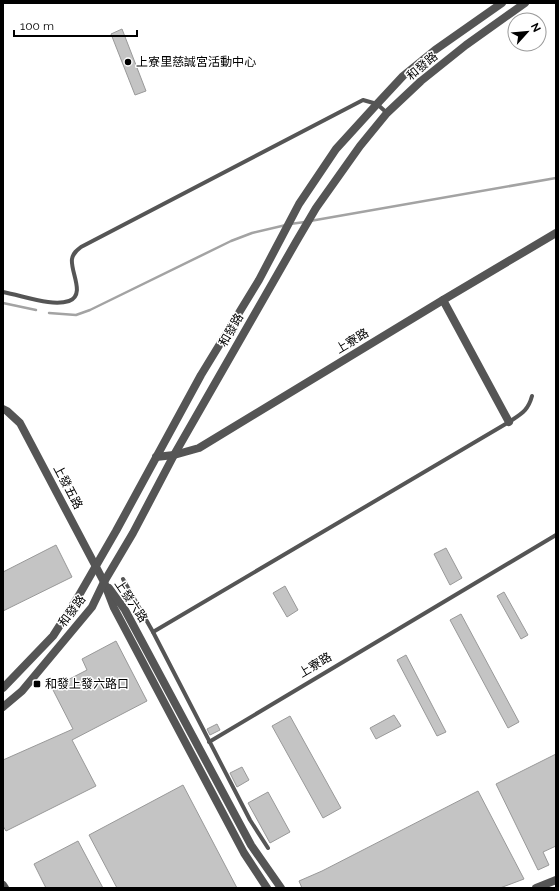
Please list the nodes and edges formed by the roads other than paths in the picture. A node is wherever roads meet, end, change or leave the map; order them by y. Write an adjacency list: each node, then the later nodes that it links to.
1 (502, 3): 3 (street, 和發路)
2 (524, 3): 4 (street, 和發路)
3 (377, 104): 4 (lane); 6 (lane); 12 (street, 和發路)
4 (387, 113): 11 (street, 和發路)
5 (556, 234): 7 (street, 上寮路)
6 (3, 292)
7 (443, 300): 10 (street); 11 (street, 上寮路)
8 (532, 396): 10 (lane)
9 (3, 408): 14 (street, 上發五路)
10 (509, 422): 17 (lane)
11 (174, 455): 12 (street, 上寮路); 16 (street, 和發路)
12 (156, 458): 14 (street, 和發路)
13 (556, 535): 20 (lane, 上寮路)
14 (96, 566): 16 (street, 上發五路); 18 (street, 和發路)
15 (123, 579): 17 (lane)
16 (104, 582): 19 (street, 和發路); 25 (street, 上發六路); 26 (street, 上發六路)
17 (153, 632): 20 (lane)
18 (3, 688)
19 (3, 707)
20 (209, 742): 21 (lane)
21 (268, 848)
22 (556, 880): 27 (street)
23 (3, 885): 24 (street)
24 (5, 888)
25 (267, 888)
26 (282, 888)
27 (536, 888)

